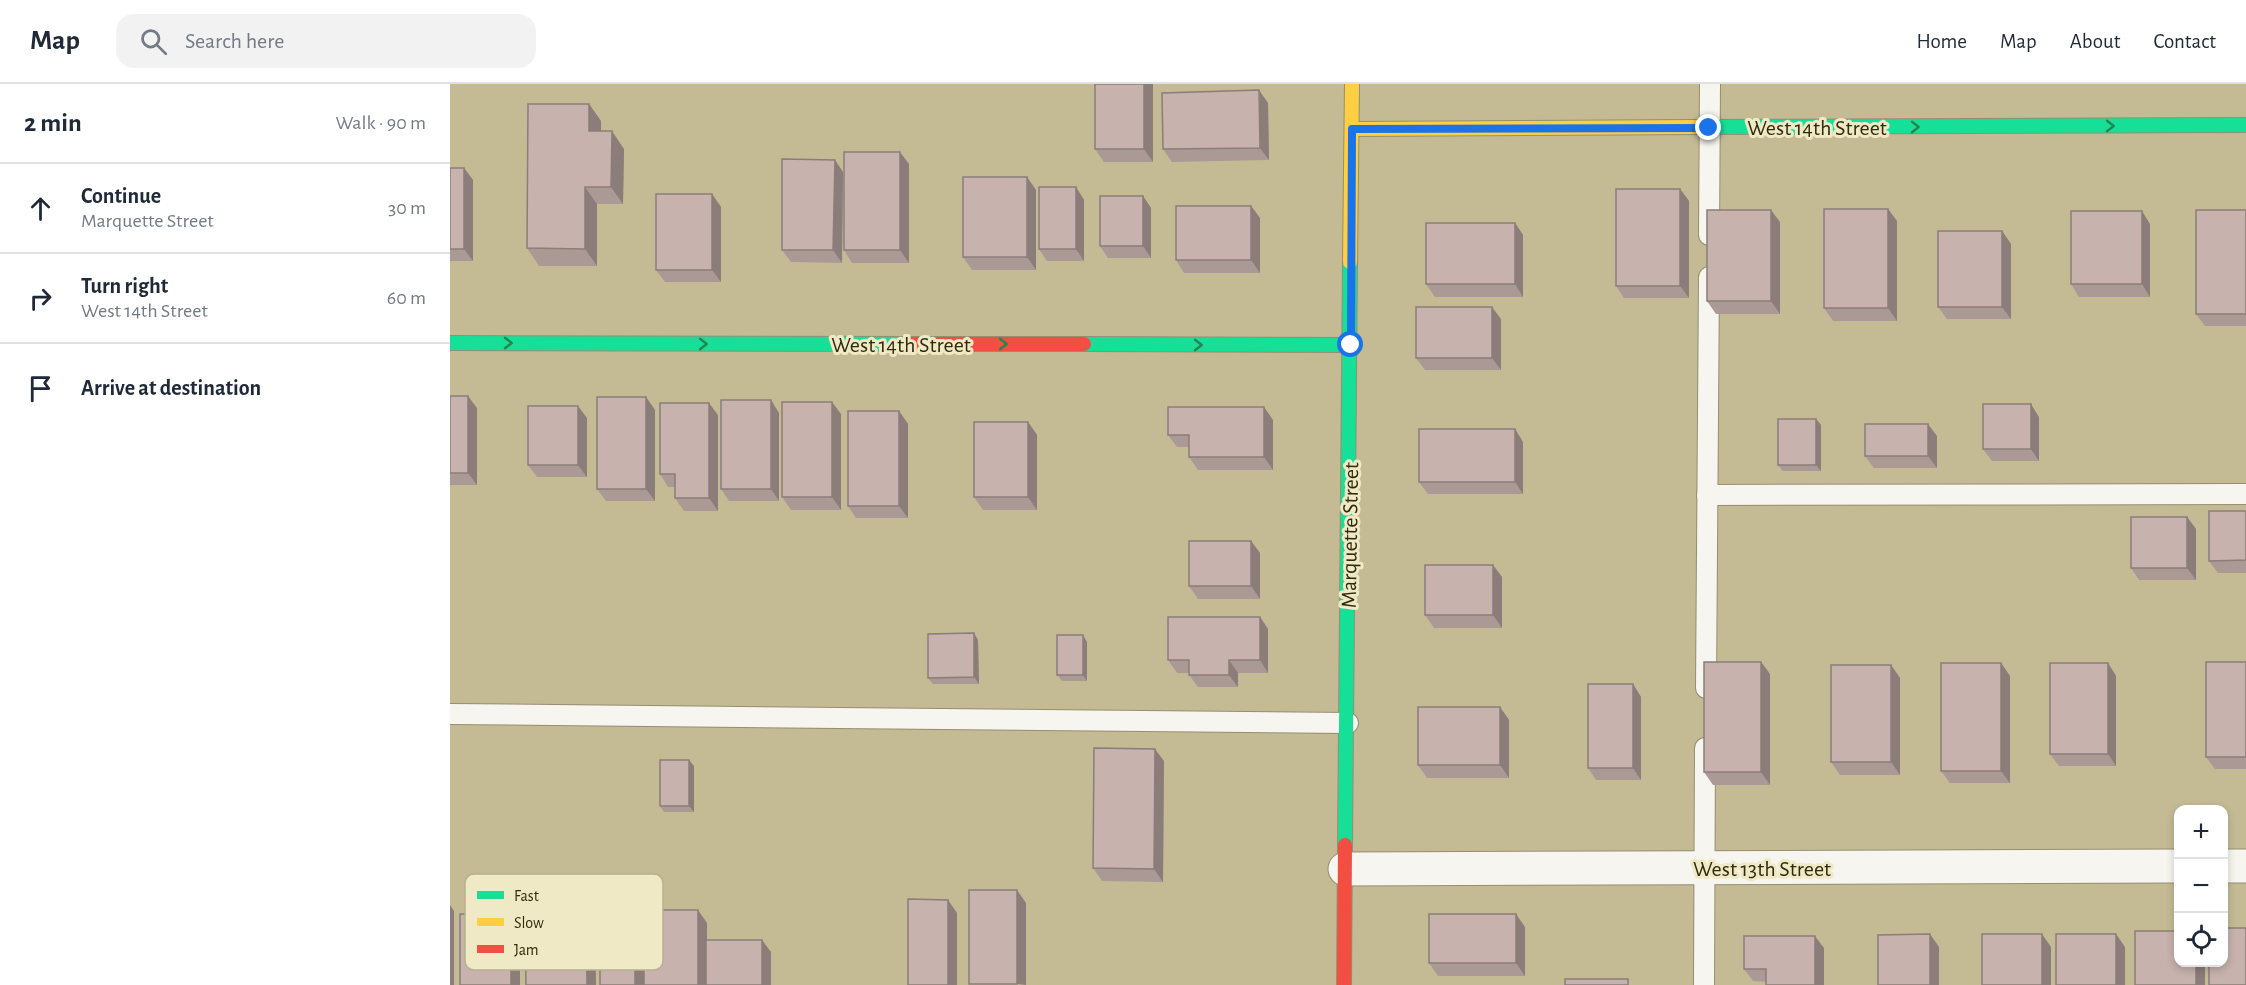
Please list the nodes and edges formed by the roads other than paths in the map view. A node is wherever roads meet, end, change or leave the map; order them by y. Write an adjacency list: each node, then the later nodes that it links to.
1 (1352, 84): 5 (street, Marquette Street)
2 (1710, 84): 4 (lane)
3 (2246, 125): 4 (street, West 14th Street, one-way to 3)
4 (1709, 128): 5 (street, West 14th Street); 9 (lane)
5 (1352, 129): 7 (street, Marquette Street)
6 (450, 343): 7 (street, West 14th Street, one-way to 7)
7 (1351, 345): 12 (street, Marquette Street)
8 (2246, 494): 9 (lane)
9 (1707, 495): 10 (lane)
10 (1706, 705)
11 (450, 714): 12 (lane)
12 (1347, 723): 18 (street, Marquette Street)
13 (1706, 728): 17 (lane)
14 (2174, 866): 17 (street, West 13th Street)
15 (2228, 866): 16 (street)
16 (2246, 866)
17 (1705, 868): 18 (street, West 13th Street); 20 (lane)
18 (1345, 869): 19 (street, Marquette Street)
19 (1344, 985)
20 (1704, 985)

